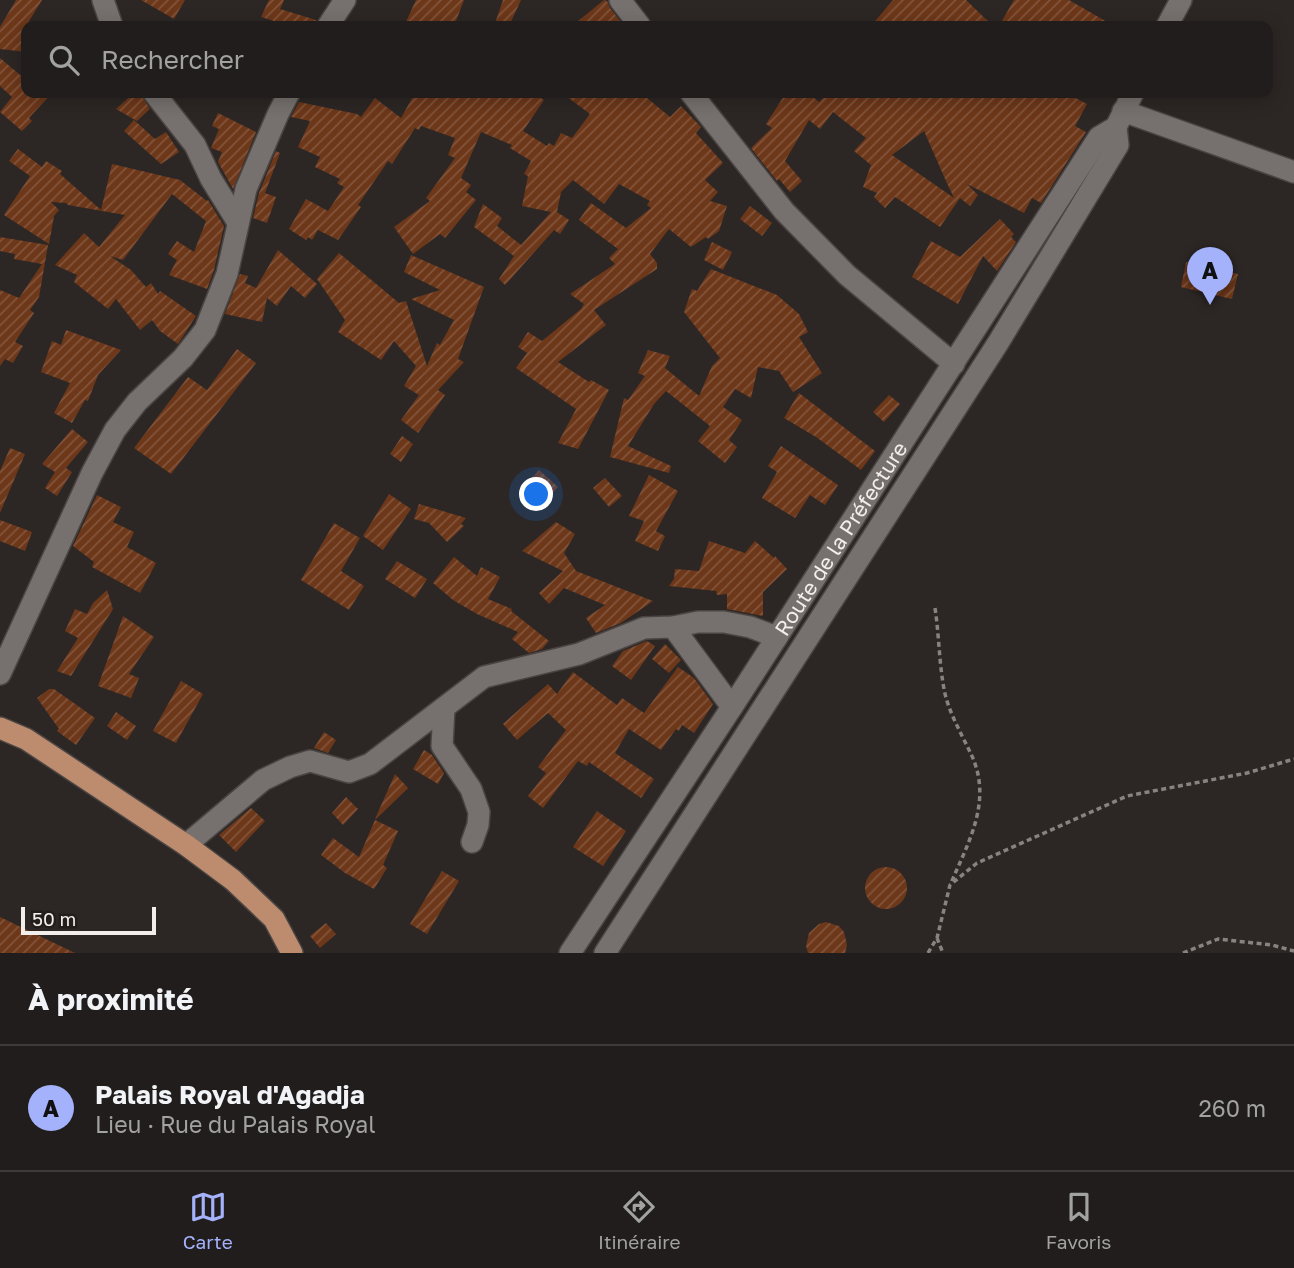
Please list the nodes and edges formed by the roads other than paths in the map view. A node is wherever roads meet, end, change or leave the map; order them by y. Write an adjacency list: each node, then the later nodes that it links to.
1 (103, 0): 5 (street)
2 (345, 0): 6 (street)
3 (620, 0): 7 (street)
4 (1181, 0): 8 (street)
5 (110, 21)
6 (331, 21)
7 (636, 21)
8 (1170, 21)
9 (159, 98): 14 (street)
10 (287, 98): 14 (street)
11 (695, 98): 15 (street)
12 (1124, 110): 13 (street); 15 (street, Route de la Préfecture); 26 (street, Route de la Préfecture)
13 (1294, 172)
14 (237, 221): 18 (street)
15 (954, 364): 17 (street, Route de la Préfecture)
16 (674, 627): 17 (street); 19 (street); 20 (street)
17 (777, 637): 19 (street, Route de la Préfecture)
18 (0, 674)
19 (732, 707): 25 (street, Route de la Préfecture)
20 (444, 708): 22 (street); 23 (street)
21 (0, 728): 23 (main road)
22 (472, 842)
23 (186, 845): 24 (main road)
24 (292, 953)
25 (570, 953)
26 (605, 953)

